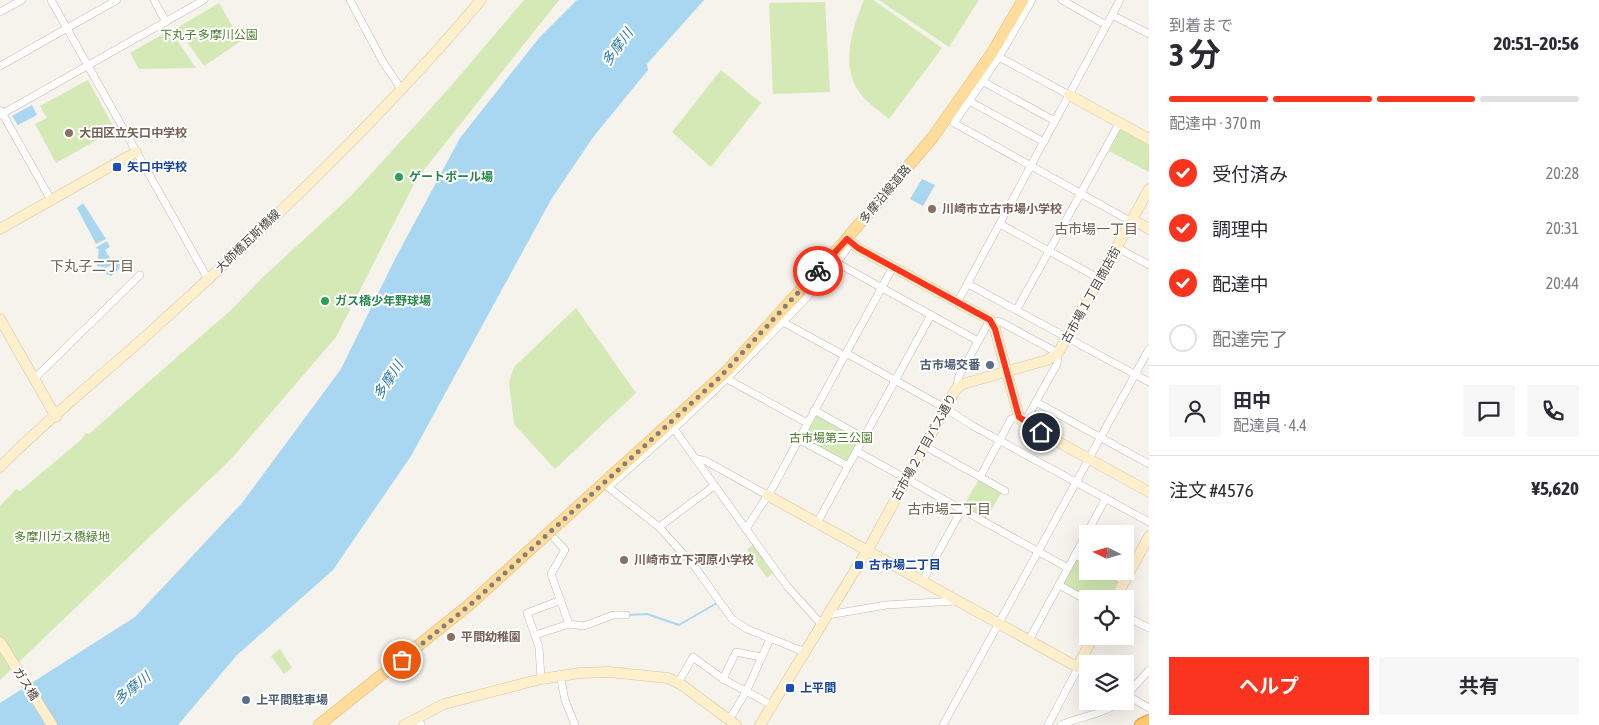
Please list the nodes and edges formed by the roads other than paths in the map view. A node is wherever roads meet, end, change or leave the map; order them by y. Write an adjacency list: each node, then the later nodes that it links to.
1 (22, 0): 12 (street)
2 (51, 0): 16 (street)
3 (117, 0): 16 (street)
4 (154, 0): 14 (street)
5 (204, 0): 14 (street)
6 (350, 0): 22 (street)
7 (481, 0): 22 (street, 大師橋瓦斯橋線)
8 (1023, 0): 39 (main road, 多摩沿線道路)
9 (1032, 0): 18 (street)
10 (1062, 0): 15 (street)
11 (1120, 0): 13 (street)
12 (0, 12)
13 (1112, 15): 15 (street); 17 (street)
14 (166, 22): 19 (street)
15 (1106, 25): 23 (street)
16 (67, 29): 19 (street); 20 (street)
17 (1149, 34)
18 (999, 56): 21 (street); 23 (street)
19 (88, 65): 25 (street); 30 (street)
20 (0, 66)
21 (982, 81): 24 (street); 26 (street)
22 (401, 89): 47 (street, 大師橋瓦斯橋線)
23 (1069, 95): 26 (street); 27 (street)
24 (968, 101): 29 (street); 31 (street)
25 (1, 113): 34 (street)
26 (1055, 121): 29 (street)
27 (1120, 122): 28 (street); 33 (street)
28 (1149, 139)
29 (1044, 142): 31 (street)
30 (136, 152): 34 (street); 47 (street)
31 (1031, 166): 33 (street); 36 (street)
32 (1149, 189): 35 (street, 古市場１丁目商店街)
33 (1080, 194): 35 (street); 41 (street)
34 (51, 200): 37 (street)
35 (1132, 221): 38 (street); 40 (street, 古市場１丁目商店街)
36 (1000, 224): 41 (street); 48 (street)
37 (0, 229)
38 (1149, 229)
39 (849, 241): 42 (street); 44 (street); 143 (main road, 多摩沿線道路)
40 (1118, 248): 43 (street); 46 (street, 古市場１丁目商店街)
41 (1049, 251): 46 (street); 51 (street)
42 (837, 263): 49 (street); 55 (street)
43 (1149, 265)
44 (893, 267): 49 (street); 50 (street)
45 (140, 275): 63 (street)
46 (1100, 279): 56 (street, 古市場１丁目商店街)
47 (208, 280): 71 (street, 大師橋瓦斯橋線)
48 (968, 284): 50 (street); 51 (street)
49 (882, 288): 52 (street); 60 (street)
50 (957, 303): 54 (street)
51 (1017, 309): 56 (street)
52 (931, 315): 57 (street); 65 (street)
53 (0, 319): 63 (street)
54 (990, 320): 57 (street); 59 (street); 61 (street)
55 (783, 322): 60 (street); 64 (street)
56 (1068, 336): 59 (street, 古市場１丁目商店街); 62 (street)
57 (978, 341): 67 (street)
58 (1149, 349): 62 (street)
59 (1058, 353): 61 (street, 古市場１丁目商店街); 68 (street)
60 (845, 354): 65 (street); 70 (street)
61 (1007, 371): 67 (street, 古市場２丁目バス通り); 72 (street)
62 (1135, 374): 66 (street); 76 (street)
63 (34, 379): 71 (street)
64 (727, 379): 73 (street); 74 (street)
65 (895, 380): 69 (street); 75 (street)
66 (1149, 382)
67 (956, 389): 69 (street, 古市場２丁目バス通り)
68 (1036, 402): 72 (street); 76 (street)
69 (945, 408): 78 (street); 79 (street, 古市場２丁目バス通り)
70 (814, 410): 73 (street); 75 (street)
71 (56, 417): 85 (street, 大師橋瓦斯橋線)
72 (1022, 420): 78 (street); 82 (street)
73 (807, 423): 77 (street)
74 (674, 429): 81 (street); 97 (street)
75 (864, 438): 80 (street)
76 (1102, 438): 82 (street); 83 (street)
77 (798, 439): 84 (street); 92 (street)
78 (1000, 440): 86 (street); 88 (street)
79 (925, 446): 86 (street); 87 (street, 古市場２丁目バス通り)
80 (856, 452): 84 (street); 87 (street)
81 (697, 459): 89 (street); 92 (street)
82 (1090, 459): 88 (street); 91 (street)
83 (1149, 464)
84 (848, 466): 96 (street)
85 (0, 467)
86 (980, 477): 90 (street)
87 (906, 479): 94 (street); 102 (street, 古市場２丁目バス通り)
88 (1076, 483): 93 (street); 101 (street)
89 (714, 486): 97 (street); 98 (street)
90 (1005, 491)
91 (1149, 492)
92 (767, 495): 96 (street); 98 (street)
93 (1106, 498): 95 (street); 103 (street)
94 (962, 510): 101 (street); 107 (street)
95 (1149, 522)
96 (817, 524): 102 (street)
97 (659, 527): 121 (street)
98 (746, 529): 117 (street)
99 (1149, 536): 106 (street)
100 (555, 539): 111 (street)
101 (1039, 551): 105 (street); 118 (street)
102 (866, 552): 107 (street); 114 (street, 古市場２丁目バス通り)
103 (1076, 555): 104 (street); 105 (street)
104 (1079, 556)
105 (1068, 568): 108 (street)
106 (1124, 581): 109 (street)
107 (922, 582): 112 (street)
108 (1059, 585): 110 (street); 122 (street)
109 (1120, 590)
110 (1079, 596)
111 (561, 600): 116 (street); 120 (street)
112 (957, 601): 114 (street); 118 (street)
113 (626, 615): 116 (street)
114 (828, 615): 117 (street, 古市場２丁目バス通り)
115 (1134, 620): 119 (street)
116 (569, 624): 120 (street)
117 (821, 624): 125 (street, 古市場２丁目バス通り)
118 (999, 624): 122 (street); 147 (street)
119 (1149, 628)
120 (535, 635): 130 (street)
121 (770, 639): 125 (street); 126 (street)
122 (1029, 640): 127 (street)
123 (0, 642): 142 (street, ガス橋)
124 (1089, 645): 127 (street)
125 (805, 652): 136 (street, 古市場２丁目バス通り)
126 (761, 658): 131 (street); 134 (street)
127 (1077, 668): 148 (street)
128 (1149, 670): 133 (street)
129 (560, 675): 130 (street); 132 (street); 145 (street)
130 (542, 679): 141 (street)
131 (723, 679): 132 (street); 134 (street)
132 (678, 683): 140 (street)
133 (1134, 686)
134 (746, 692): 136 (street); 140 (street)
135 (1134, 700): 137 (street)
136 (772, 705): 146 (street, 古市場２丁目バス通り)
137 (1149, 708)
138 (1107, 710): 149 (street)
139 (1149, 721): 150 (highway)
140 (733, 722)
141 (420, 723): 144 (street)
142 (52, 725)
143 (319, 725)
144 (404, 725)
145 (575, 725)
146 (760, 725)
147 (943, 725)
148 (1048, 725)
149 (1061, 725)
150 (1141, 725)

